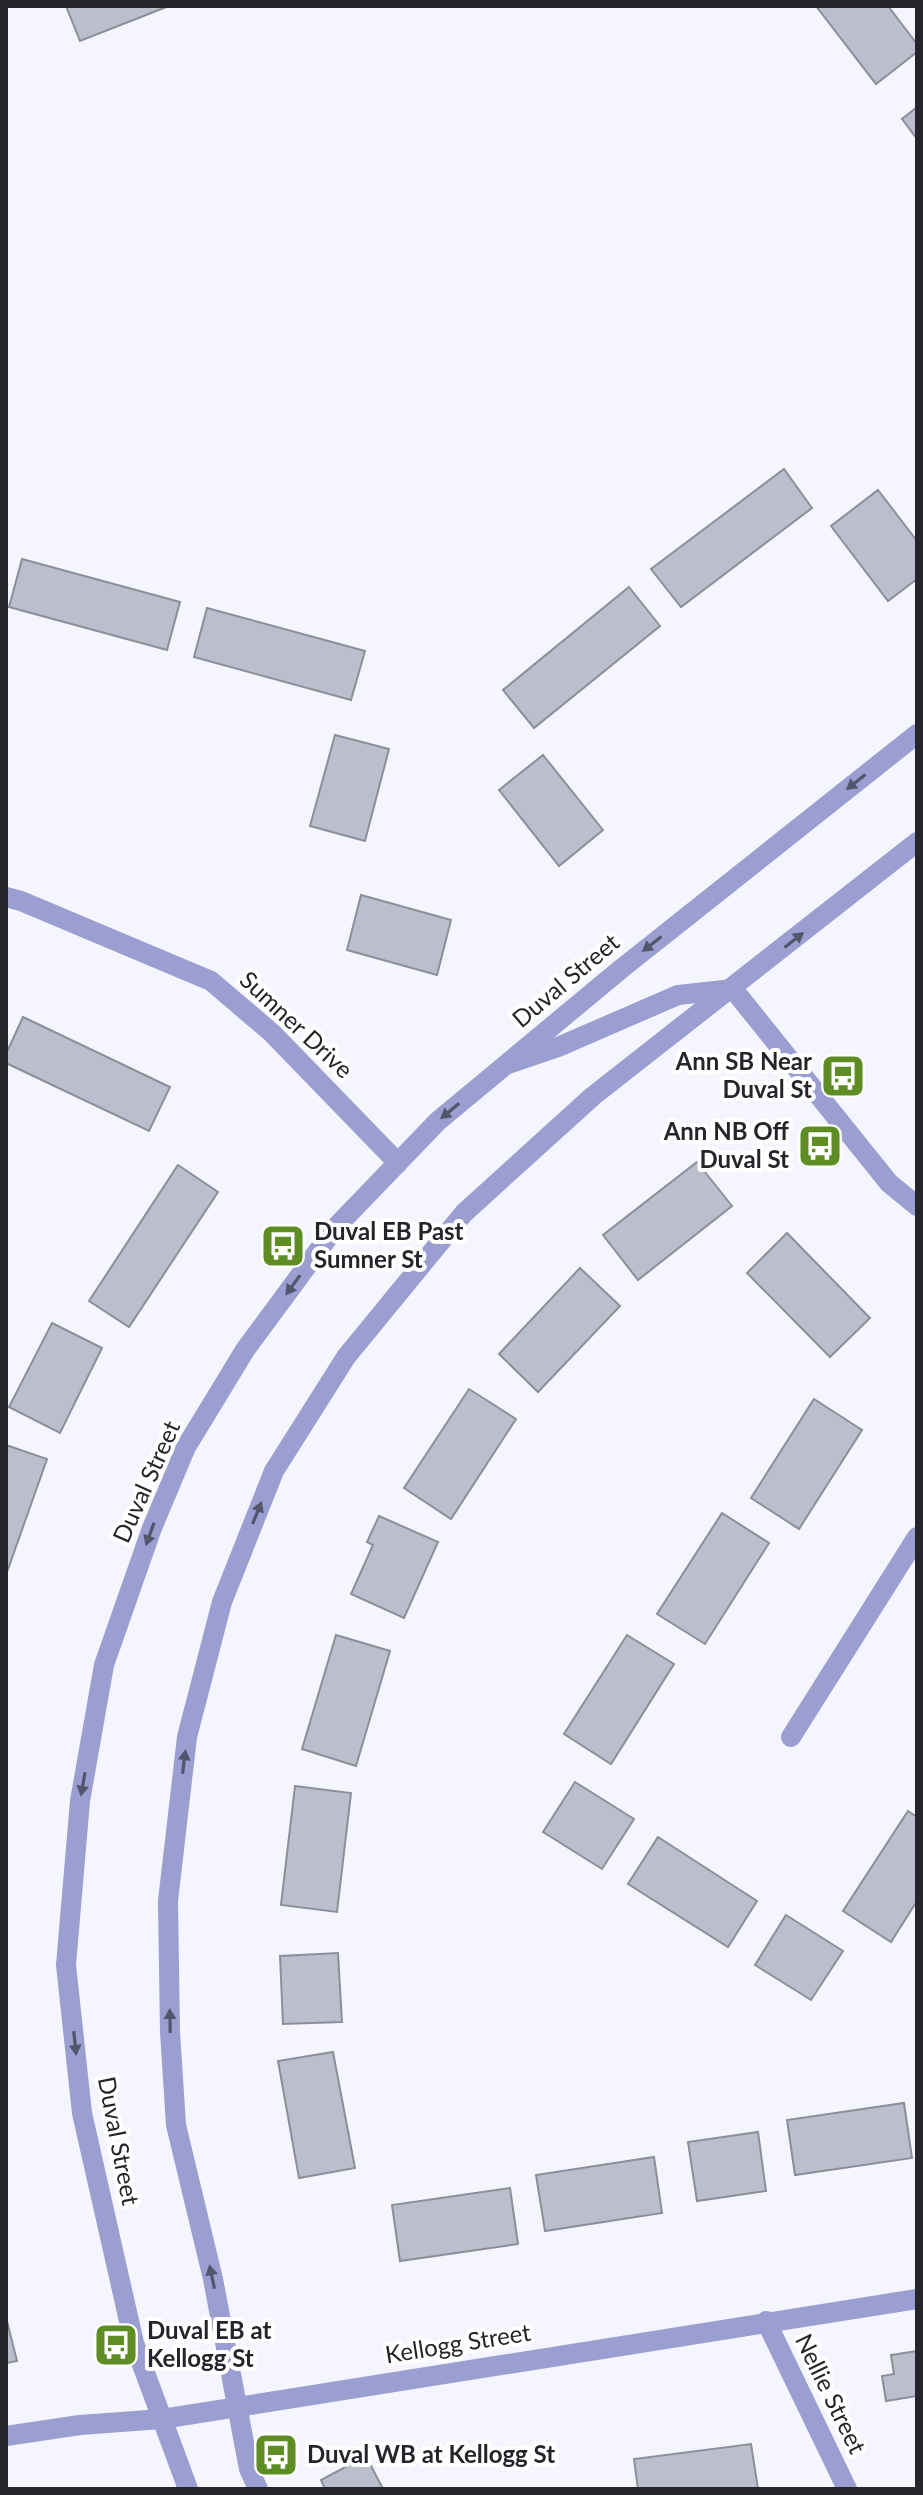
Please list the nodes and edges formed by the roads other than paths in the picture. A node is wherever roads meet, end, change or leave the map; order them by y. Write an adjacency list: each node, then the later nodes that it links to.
1 (917, 734): 5 (street, Duval Street, one-way to 5)
2 (917, 842): 4 (street, one-way to 2)
3 (6, 897): 6 (street, Sumner Drive)
4 (733, 989): 5 (street); 7 (street); 12 (street, one-way to 4)
5 (506, 1065): 6 (street, Duval Street, one-way to 6)
6 (398, 1163): 13 (street, Duval Street, one-way to 13)
7 (917, 1206)
8 (917, 1537): 9 (street)
9 (791, 1737)
10 (917, 2299): 11 (street, Kellogg Street)
11 (766, 2321): 12 (street, Kellogg Street); 17 (street, Nellie Street)
12 (237, 2406): 13 (street, Kellogg Street); 16 (street)
13 (162, 2419): 14 (street, Kellogg Street); 15 (street, Duval Street)
14 (6, 2436)
15 (188, 2489)
16 (258, 2489)
17 (847, 2489)

